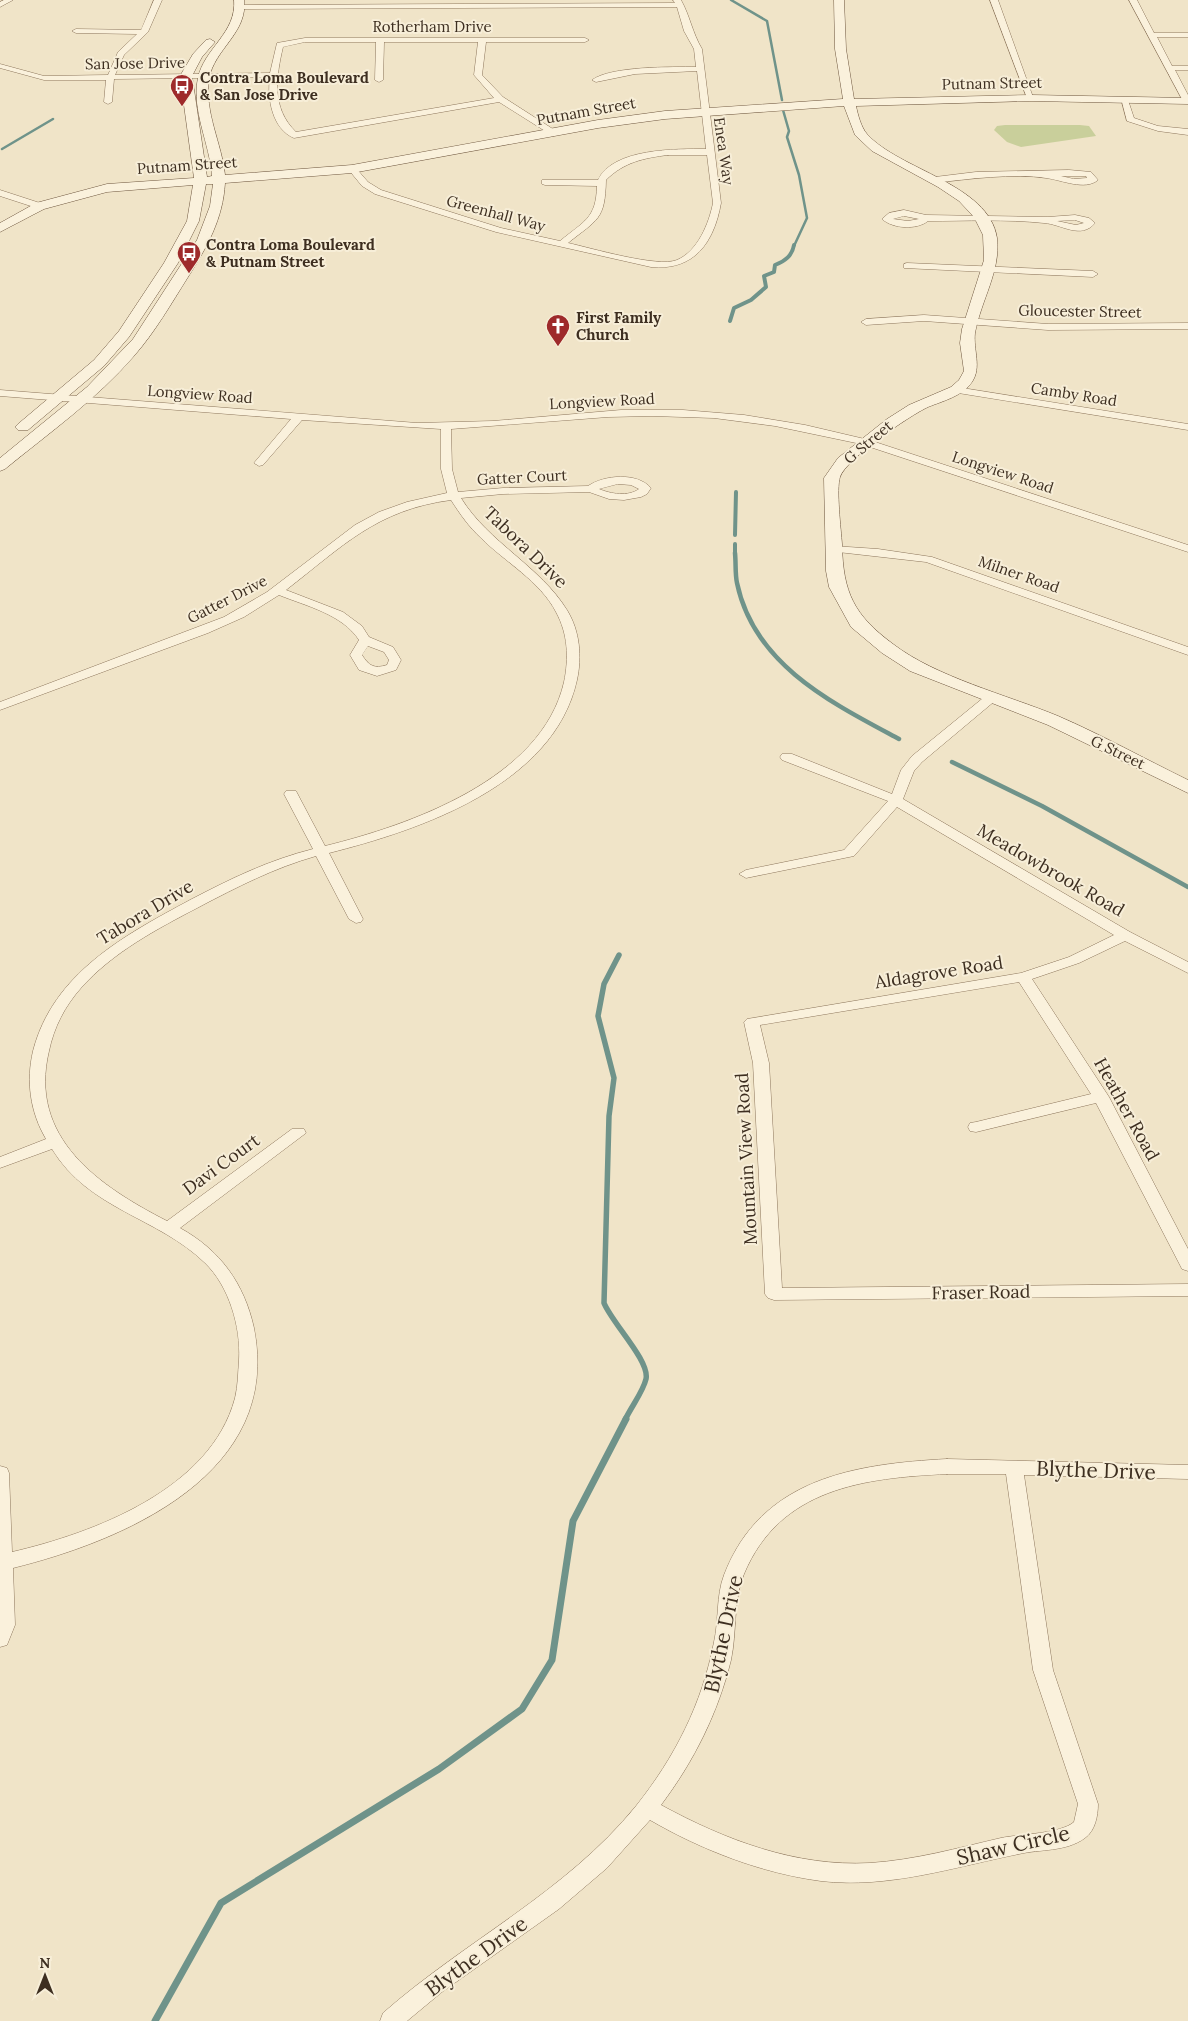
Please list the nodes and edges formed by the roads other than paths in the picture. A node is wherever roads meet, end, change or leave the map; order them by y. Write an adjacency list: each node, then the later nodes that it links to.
1 (9, 0): 8 (street)
2 (158, 0): 11 (street)
3 (839, 0): 32 (street, G Street)
4 (994, 0): 27 (street)
5 (1133, 0): 13 (street)
6 (679, 2): 7 (street); 20 (street, Enea Way)
7 (240, 4): 9 (street); 21 (street)
8 (0, 5)
9 (228, 7): 23 (street)
10 (76, 31): 11 (street)
11 (144, 32): 24 (street)
12 (1188, 34): 13 (street)
13 (1153, 35): 18 (street)
14 (380, 40): 15 (street, Rotherham Drive); 22 (street, Rotherham Drive); 25 (street)
15 (482, 40): 16 (street, Rotherham Drive); 28 (street)
16 (586, 40)
17 (0, 66): 24 (street, San Jose Drive)
18 (1170, 68): 19 (street); 30 (street)
19 (1188, 68)
20 (701, 69): 26 (street); 33 (street, Enea Way)
21 (203, 75): 22 (street, San Jose Drive); 23 (street, San Jose Drive); 41 (street)
22 (273, 75): 28 (street)
23 (186, 76): 24 (street, San Jose Drive); 42 (street)
24 (110, 78): 31 (street)
25 (379, 80)
26 (596, 80)
27 (1031, 98): 29 (street, Putnam Street); 32 (street, Putnam Street)
28 (500, 99): 36 (street)
29 (1124, 100): 30 (street, Putnam Street); 34 (street)
30 (1188, 101)
31 (108, 102)
32 (848, 102): 33 (street, Putnam Street); 43 (street, G Street)
33 (704, 111): 36 (street, Putnam Street); 38 (street, Enea Way)
34 (1153, 127): 35 (street); 37 (street)
35 (1188, 127)
36 (553, 132): 39 (street, Putnam Street)
37 (1188, 132)
38 (711, 152): 45 (street); 53 (street, Enea Way)
39 (352, 169): 41 (street, Putnam Street); 52 (street, Greenhall Way)
40 (1046, 175): 43 (street)
41 (219, 179): 42 (street, Putnam Street); 63 (street)
42 (200, 180): 47 (street, Putnam Street); 62 (street)
43 (935, 180): 49 (street, G Street)
44 (545, 182): 45 (street)
45 (601, 183): 52 (street)
46 (0, 194): 47 (street)
47 (40, 206): 51 (street, Putnam Street)
48 (926, 218): 49 (street)
49 (980, 218): 50 (street); 55 (street, G Street)
50 (1048, 220)
51 (0, 228)
52 (560, 245): 53 (street, Greenhall Way)
53 (644, 262)
54 (907, 266): 55 (street)
55 (988, 270): 56 (street); 57 (street, G Street)
56 (1092, 274)
57 (971, 321): 58 (street, Gloucester Street); 59 (street, Gloucester Street); 60 (street, G Street)
58 (866, 322)
59 (1188, 326)
60 (956, 390): 66 (street, Camby Road); 67 (street, G Street)
61 (0, 393): 62 (street, Longview Road)
62 (57, 398): 63 (street, Longview Road); 68 (street)
63 (79, 400): 64 (street, Longview Road); 70 (street)
64 (299, 417): 65 (street, Longview Road); 69 (street)
65 (446, 426): 67 (street, Longview Road); 72 (street, Tabora Drive)
66 (1188, 427)
67 (865, 442): 73 (street, Longview Road); 74 (street, G Street)
68 (0, 448)
69 (259, 463)
70 (0, 466)
71 (592, 489): 72 (street, Gatter Court)
72 (454, 497): 75 (street, Gatter Drive); 84 (street, Tabora Drive)
73 (1188, 548)
74 (834, 549): 77 (street, Milner Road); 78 (street, G Street)
75 (279, 591): 76 (street); 79 (street, Gatter Drive)
76 (366, 640)
77 (1188, 651)
78 (992, 697): 81 (street, G Street); 83 (street)
79 (0, 706)
80 (787, 757): 83 (street, Meadowbrook Road)
81 (1188, 787)
82 (291, 794): 84 (street)
83 (896, 800): 85 (street); 87 (street, Meadowbrook Road)
84 (322, 851): 86 (street); 94 (street, Tabora Drive)
85 (746, 874)
86 (356, 919)
87 (1125, 935): 88 (street, Meadowbrook Road); 89 (street, Aldagrove Road)
88 (1188, 968)
89 (1023, 977): 90 (street, Aldagrove Road); 91 (street, Heather Road)
90 (752, 1022): 99 (street, Mountain View Road)
91 (1101, 1097): 92 (street); 97 (street, Heather Road)
92 (976, 1127)
93 (298, 1133): 96 (street, Davi Court)
94 (53, 1142): 95 (street); 96 (street, Tabora Drive)
95 (0, 1163)
96 (168, 1228): 103 (street, Tabora Drive)
97 (1188, 1264)
98 (1188, 1290): 99 (street, Fraser Road)
99 (774, 1294)
100 (1014, 1468): 101 (street, Blythe Drive); 105 (street, Blythe Drive); 105 (street, Shaw Circle)
101 (1188, 1472)
102 (0, 1473): 103 (street)
103 (1, 1563): 104 (street)
104 (0, 1639)
105 (647, 1808): 106 (street, Blythe Drive)
106 (391, 2021)

